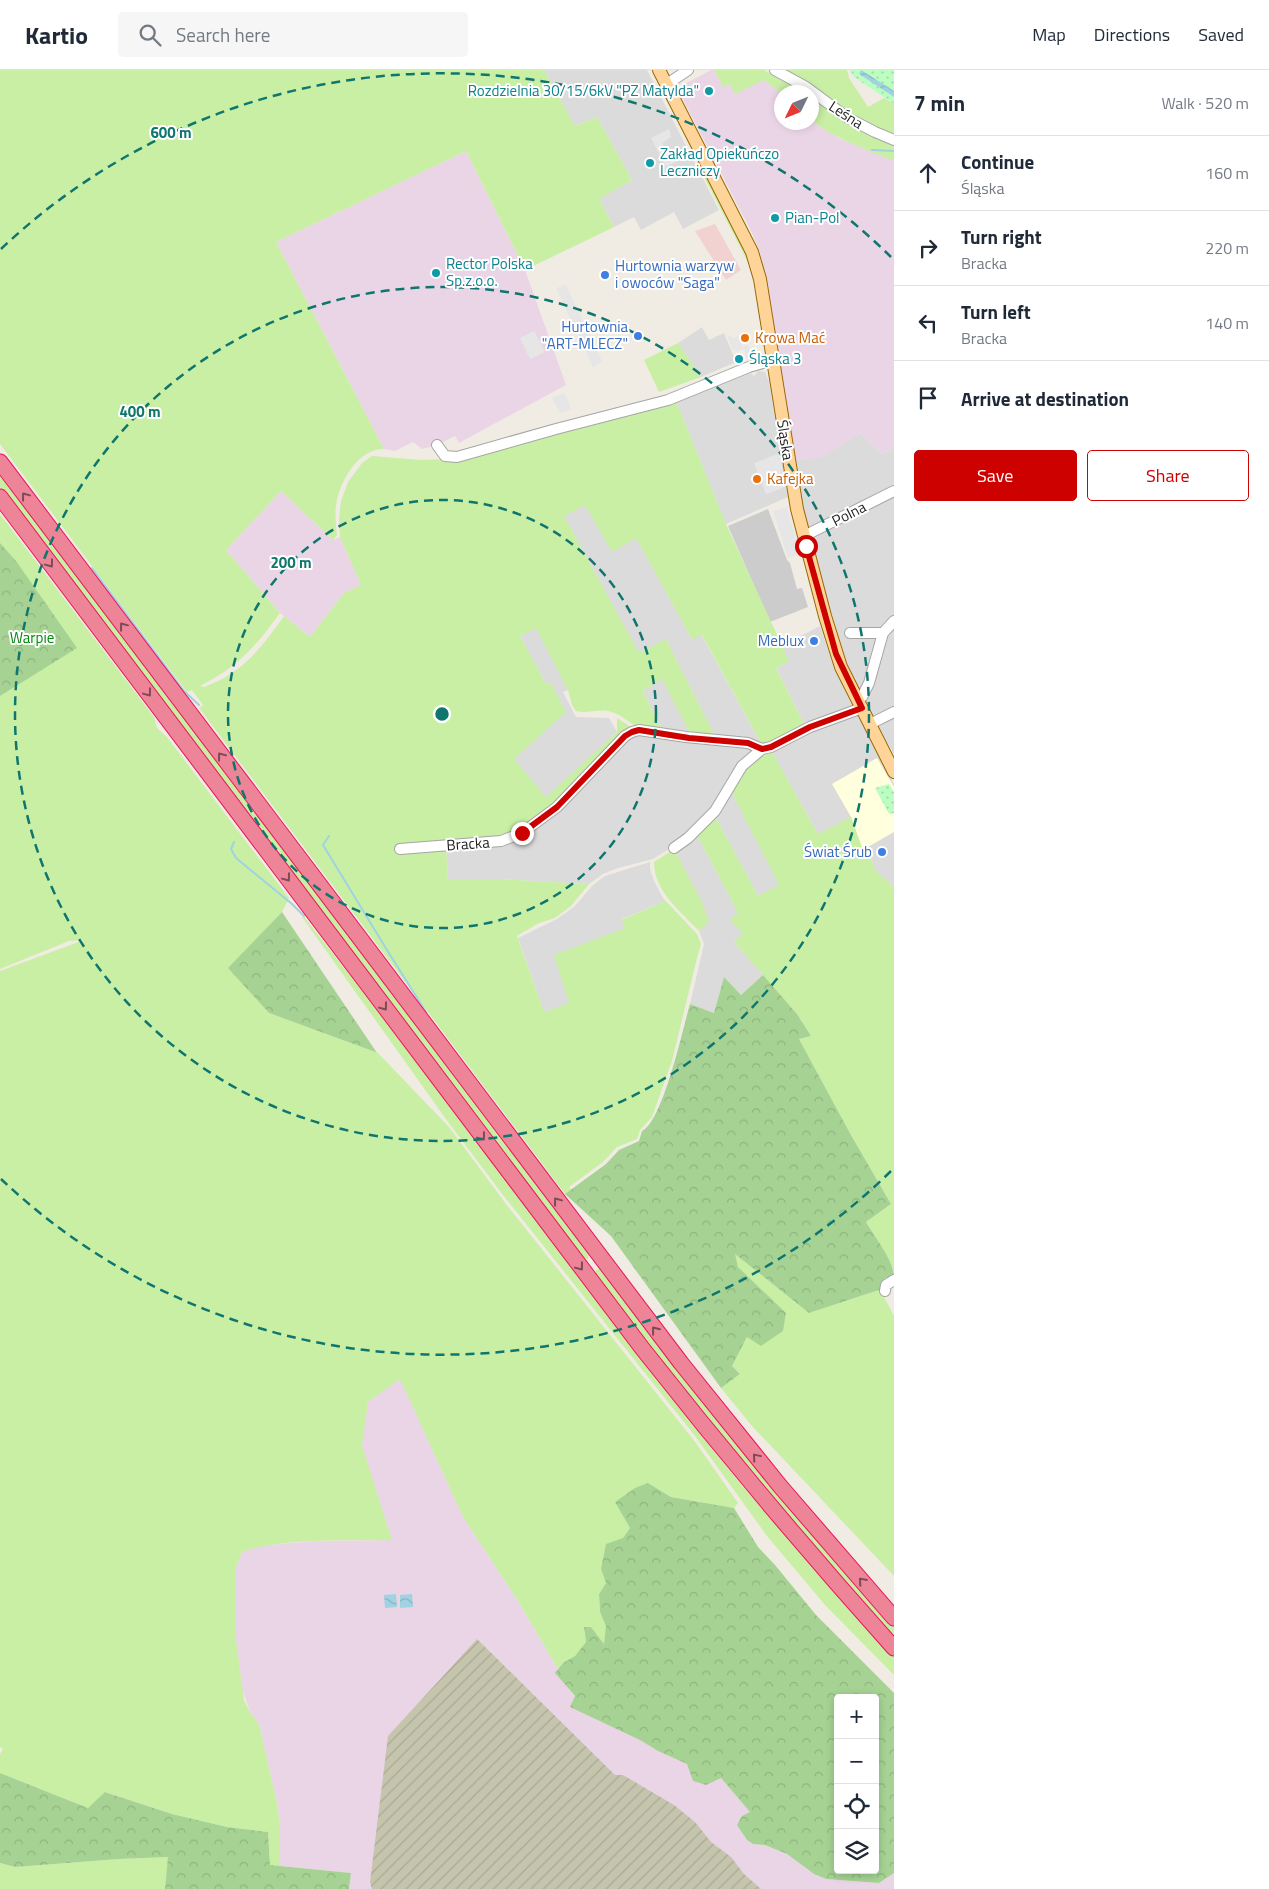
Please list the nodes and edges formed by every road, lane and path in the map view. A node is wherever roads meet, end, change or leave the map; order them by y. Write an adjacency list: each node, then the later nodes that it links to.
1 (659, 70): 4 (main road, Śląska)
2 (688, 70): 4 (street)
3 (775, 70): 5 (street, Leśna)
4 (667, 84): 6 (main road, Śląska)
5 (894, 140)
6 (773, 360): 7 (street); 11 (main road, Śląska)
7 (437, 445)
8 (0, 462): 24 (highway, one-way to 8)
9 (894, 491): 11 (street, Polna)
10 (0, 497): 25 (highway, one-way to 25)
11 (804, 536): 15 (main road, Śląska)
12 (894, 621): 14 (street)
13 (850, 633): 14 (street)
14 (883, 633): 15 (street)
15 (860, 704): 17 (main road, Śląska); 18 (street)
16 (894, 712): 17 (street)
17 (870, 724): 19 (main road, Śląska)
18 (762, 749): 20 (street, Bracka); 21 (street)
19 (894, 772)
20 (400, 848)
21 (674, 848)
22 (894, 1280): 23 (street)
23 (885, 1291)
24 (894, 1618)
25 (894, 1648)

